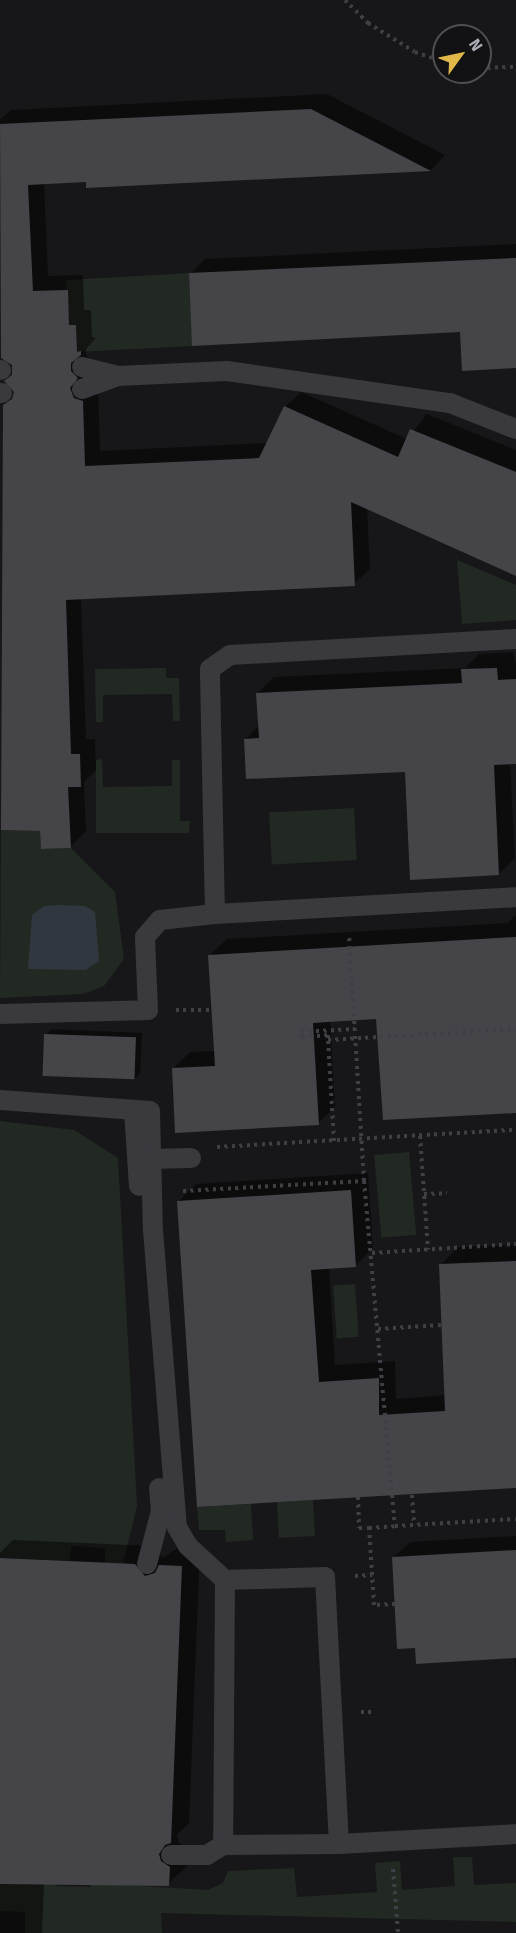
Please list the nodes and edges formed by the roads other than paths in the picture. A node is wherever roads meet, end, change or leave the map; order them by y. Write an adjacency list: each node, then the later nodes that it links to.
1 (82, 368): 2 (lane)
2 (117, 376): 3 (lane); 4 (lane)
3 (82, 389)
4 (516, 429)
5 (516, 639): 7 (lane)
6 (516, 897): 7 (lane)
7 (215, 914): 8 (lane)
8 (0, 1014)
9 (0, 1100): 10 (lane)
10 (134, 1111): 12 (lane); 13 (lane)
11 (191, 1158): 12 (lane)
12 (151, 1159): 13 (lane)
13 (168, 1511): 14 (lane); 15 (lane)
14 (147, 1564)
15 (225, 1580): 17 (lane); 18 (lane)
16 (516, 1834): 17 (lane)
17 (339, 1844): 18 (lane)
18 (223, 1845): 19 (lane)
19 (171, 1855)

